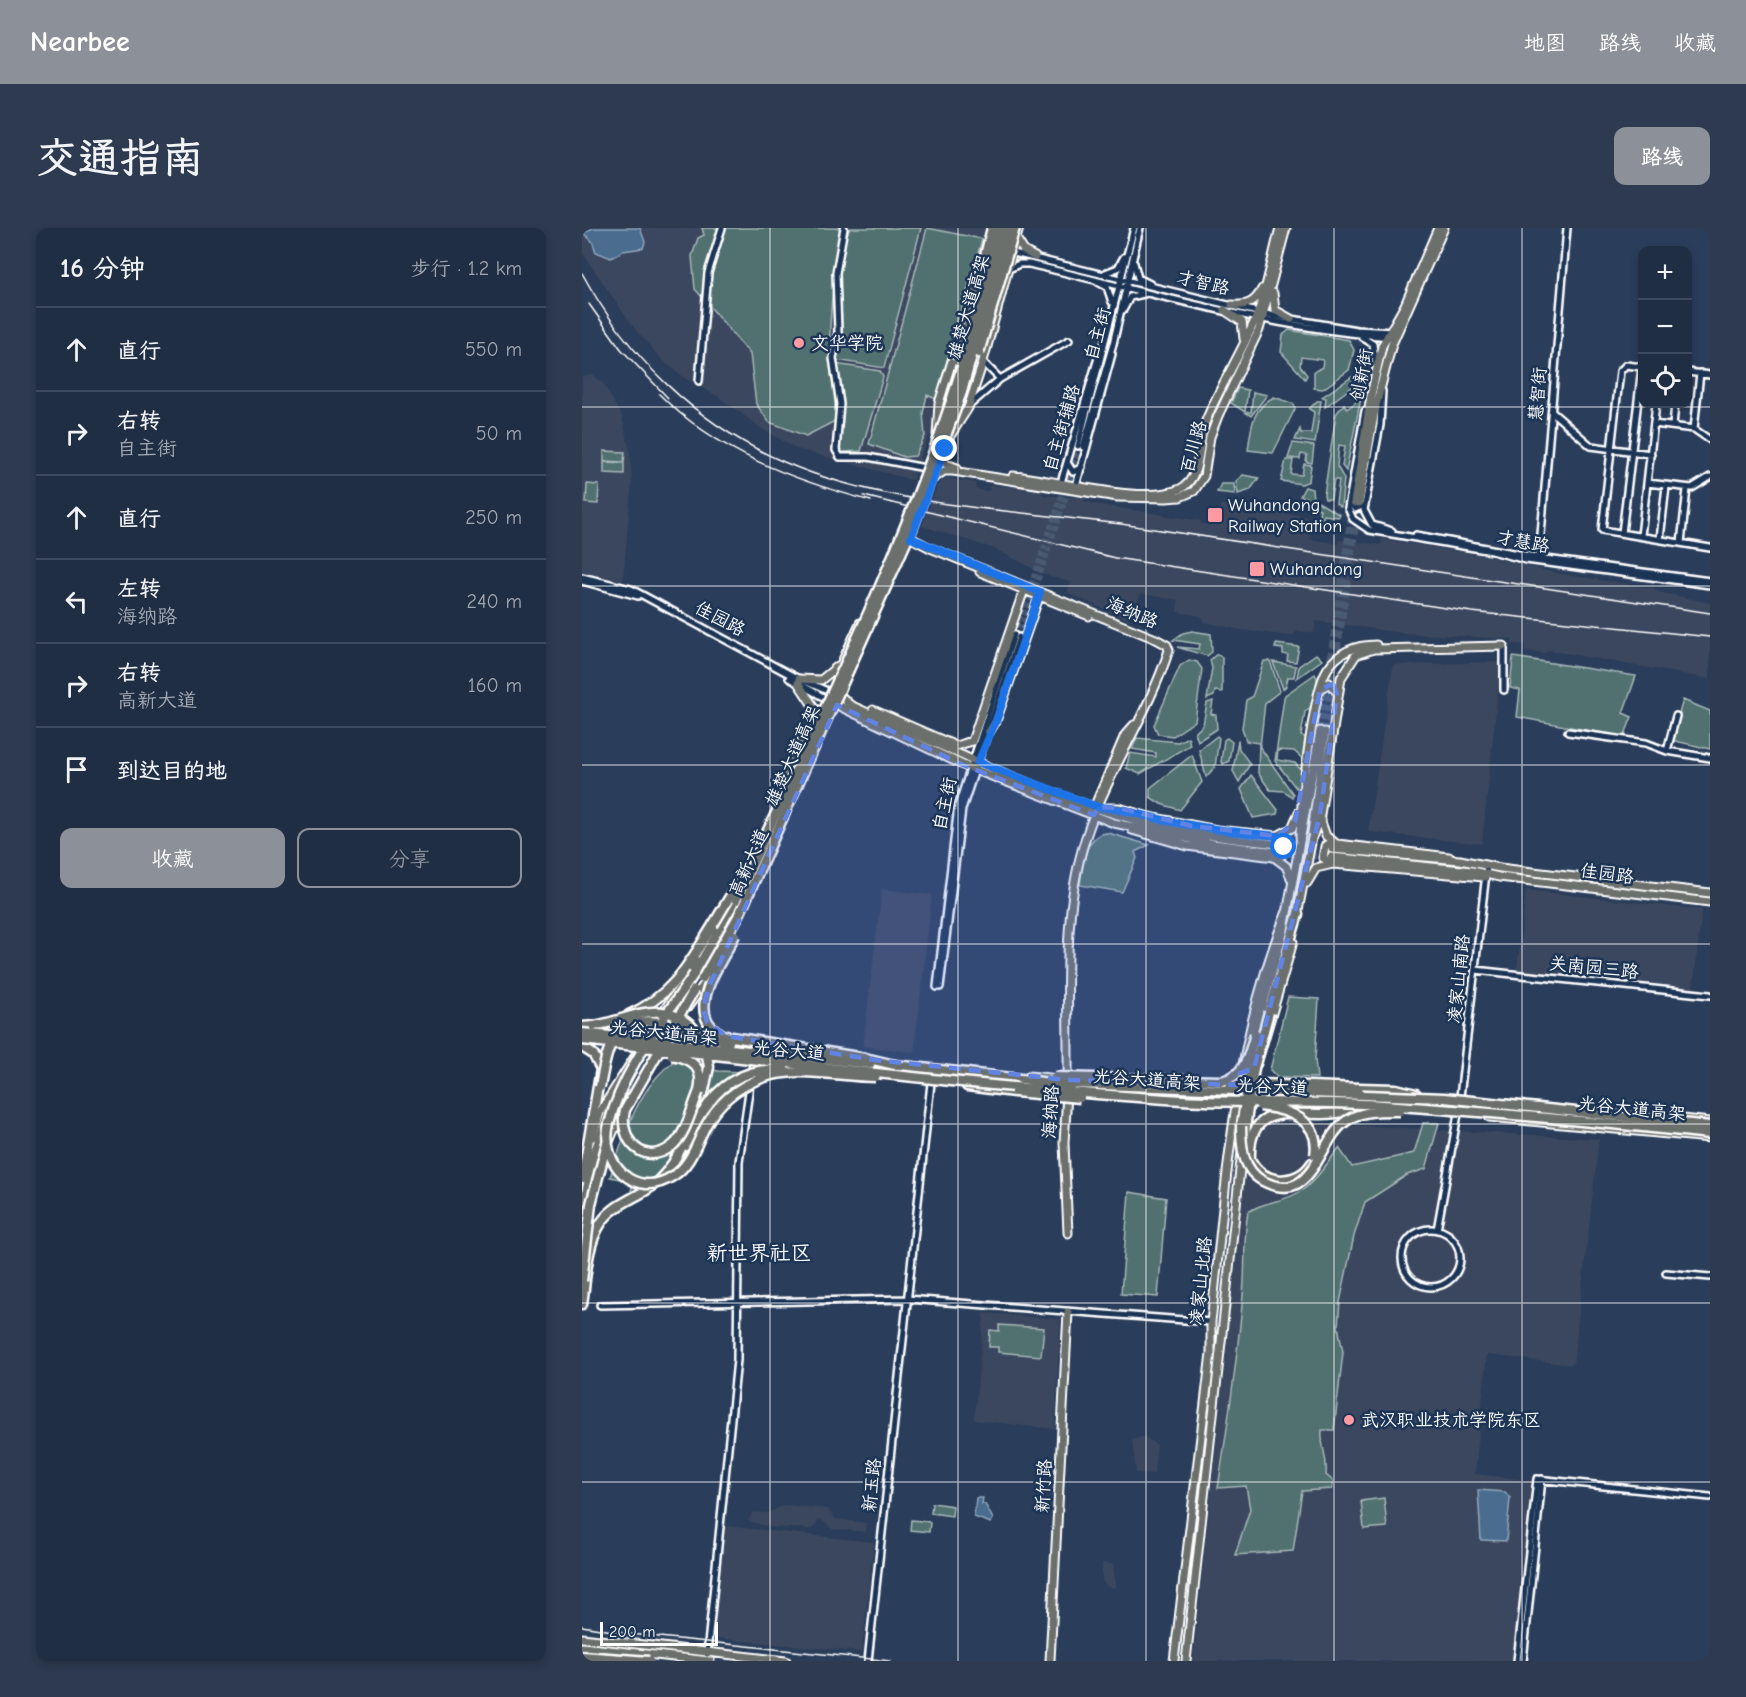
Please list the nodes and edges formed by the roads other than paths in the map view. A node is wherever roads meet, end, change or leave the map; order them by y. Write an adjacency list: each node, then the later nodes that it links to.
1 (722, 228): 48 (street)
2 (844, 228): 70 (street)
3 (989, 228): 26 (main road); 56 (highway, bridge)
4 (998, 228): 17 (main road); 56 (highway, 雄楚大道高架, bridge)
5 (1009, 228): 16 (main road, 高新大道); 49 (highway, 雄楚大道高架, bridge)
6 (1017, 228): 14 (main road); 49 (highway, bridge)
7 (1134, 228): 15 (street, 自主街)
8 (1140, 228): 25 (street, 自主街); 27 (street)
9 (1280, 228): 24 (main road, 百川路)
10 (1286, 228): 20 (main road, 百川路)
11 (1438, 228): 36 (main road, 创新街)
12 (1444, 228): 36 (main road, 创新街)
13 (1566, 228): 54 (street, 慧智街); 86 (street, 慧智街)
14 (1017, 240): 18 (main road); 19 (main road)
15 (1128, 250): 22 (street); 25 (street, 自主街)
16 (1005, 251): 18 (street, 才智路); 60 (main road, 高新大道)
17 (992, 252): 26 (main road); 59 (main road)
18 (1013, 253): 19 (street, 才智路); 21 (main road)
19 (1035, 257): 22 (street, 才智路)
20 (1278, 259): 32 (main road, 百川路); 33 (main road)
21 (1009, 269): 23 (street, 才智路); 41 (main road)
22 (1099, 273): 25 (street, 才智路)
23 (1088, 278): 25 (street, 才智路); 30 (street)
24 (1265, 282): 29 (main road); 32 (main road, 百川路)
25 (1123, 283): 27 (street, 才智路); 28 (street, 才智路); 30 (street, 自主街); 34 (street, 自主街)
26 (974, 286): 59 (main road)
27 (1156, 288): 29 (street, 才智路)
28 (1151, 294): 31 (street, 才智路); 34 (street)
29 (1232, 305): 32 (street, 才智路)
30 (1112, 310): 39 (street, 自主街)
31 (1224, 310): 32 (street, 才智路); 38 (main road)
32 (1260, 315): 33 (street, 才智路); 35 (street, 才智路); 38 (main road, 百川路); 64 (main road, 百川路)
33 (1291, 319): 36 (street, 才智路)
34 (1118, 322): 40 (street, 自主街)
35 (1355, 334): 36 (street, 才智路); 43 (street)
36 (1393, 335): 43 (main road, 创新街); 78 (main road, 创新街)
37 (1069, 340): 47 (street)
38 (1244, 341): 62 (main road, 百川路)
39 (1104, 342): 40 (street, 自主街); 68 (street, 自主街辅路)
40 (1113, 344): 69 (street, 自主街辅路)
41 (983, 362): 47 (street); 51 (main road)
42 (1638, 366): 63 (street)
43 (1376, 370): 78 (main road, 创新街)
44 (1692, 373): 45 (street)
45 (1700, 374): 46 (street); 58 (street)
46 (1710, 375)
47 (1000, 379): 51 (street)
48 (699, 381)
49 (962, 392): 118 (highway, 雄楚大道高架, bridge)
50 (1638, 401): 65 (street)
51 (968, 408): 60 (main road)
52 (1656, 408): 55 (street)
53 (1675, 408): 57 (street)
54 (1552, 412): 63 (street); 86 (street, 慧智街)
55 (1654, 424): 57 (street); 66 (street)
56 (942, 426): 115 (highway, 雄楚大道高架, bridge)
57 (1673, 426): 58 (street)
58 (1694, 429): 61 (street)
59 (937, 435): 70 (main road, 高新大道)
60 (948, 439): 67 (main road, 高新大道)
61 (1710, 440)
62 (1200, 442): 64 (main road); 76 (main road, 百川路)
63 (1611, 450): 65 (street); 79 (street)
64 (1208, 452): 76 (main road, 百川路)
65 (1632, 452): 66 (street); 79 (street)
66 (1651, 454): 73 (street)
67 (942, 456): 72 (main road, 高新大道); 74 (main road, 百川路)
68 (1068, 463): 69 (street); 74 (street, 自主街辅路)
69 (1082, 466): 76 (street, 自主街辅路)
70 (925, 468): 93 (main road, 高新大道, bridge)
71 (1710, 477): 77 (street)
72 (933, 480): 74 (main road, 百川路); 81 (main road, 高新大道, bridge)
73 (1647, 483): 75 (street); 80 (street)
74 (1061, 485): 76 (main road, 百川路)
75 (1666, 486): 77 (street); 82 (street)
76 (1076, 488)
77 (1687, 489): 83 (street)
78 (1356, 503): 86 (street, 才慧路); 86 (street, 才慧路)
79 (1622, 533): 80 (street)
80 (1641, 536): 82 (street)
81 (911, 538): 84 (main road, 高新大道); 89 (main road, 海纳路)
82 (1660, 539): 83 (street)
83 (1681, 543): 85 (street)
84 (907, 548): 89 (main road, 海纳路); 94 (main road, 高新大道)
85 (1710, 548)
86 (1537, 559): 88 (street, 才慧路)
87 (582, 579): 97 (street, 佳园路)
88 (1710, 583)
89 (1024, 588): 90 (main road, 海纳路); 91 (main road)
90 (1039, 595): 92 (main road); 114 (main road, 海纳路)
91 (1019, 607): 92 (main road); 107 (main road)
92 (1032, 613): 108 (main road)
93 (864, 616): 94 (main road); 96 (main road, 高新大道)
94 (875, 621): 102 (main road, 高新大道)
95 (1504, 646): 98 (main road); 99 (street); 100 (main road)
96 (841, 662): 97 (main road); 101 (main road, 高新大道)
97 (799, 681): 101 (street, 佳园路); 106 (main road)
98 (1320, 689): 100 (main road); 113 (main road)
99 (1504, 690)
100 (1337, 694): 117 (main road)
101 (828, 695): 102 (street, 佳园路); 103 (street, 佳园路); 106 (main road, 高新大道)
102 (841, 696): 103 (main road, 高新大道); 107 (main road); 112 (main road)
103 (837, 705): 112 (main road); 139 (main road, 高新大道)
104 (989, 710): 107 (street); 108 (street, 自主街); 112 (street, 自主街)
105 (1676, 716): 110 (street)
106 (812, 729): 115 (main road, 高新大道)
107 (978, 729)
108 (989, 732): 112 (street, 自主街)
109 (1568, 732): 110 (street)
110 (1667, 751): 111 (street)
111 (1710, 758)
112 (973, 765): 114 (main road); 116 (main road); 132 (street, 自主街)
113 (1301, 804): 119 (main road); 121 (main road)
114 (1096, 807): 116 (main road, 海纳路); 121 (main road)
115 (775, 815): 135 (highway, bridge); 138 (main road, 高新大道); 152 (highway, 雄楚大道高架, bridge)
116 (1093, 815): 121 (main road); 151 (main road, 海纳路)
117 (1320, 815): 120 (main road); 122 (main road)
118 (777, 831): 133 (highway, 雄楚大道高架, bridge); 147 (highway, bridge)
119 (1300, 837): 120 (main road); 125 (main road)
120 (1312, 838): 126 (main road)
121 (1276, 848): 125 (main road)
122 (1333, 853): 123 (main road, 佳园路); 124 (main road, 佳园路); 126 (main road)
123 (1487, 865): 124 (street, 凌家山南路); 127 (main road, 佳园路)
124 (1486, 876): 128 (main road, 佳园路); 131 (street, 凌家山南路)
125 (1293, 883): 129 (main road)
126 (1304, 889): 130 (main road)
127 (1710, 893)
128 (1710, 902)
129 (1288, 909): 137 (main road); 146 (main road, 凌家山北路)
130 (1298, 915): 148 (main road); 173 (highway, bridge)
131 (1475, 970): 134 (street, 关南园三路); 161 (street, 凌家山南路)
132 (938, 987)
133 (694, 990): 141 (highway, bridge); 182 (highway, 雄楚大道高架, bridge)
134 (1710, 995)
135 (623, 1017): 136 (highway, bridge); 176 (highway, bridge)
136 (582, 1030): 138 (main road, 光谷大道); 144 (highway, 光谷大道高架, bridge)
137 (1256, 1034): 150 (highway, bridge); 170 (main road, bridge)
138 (650, 1036): 139 (main road, 光谷大道); 142 (main road, 高新大道)
139 (665, 1038): 143 (main road, 高新大道); 151 (main road, 光谷大道)
140 (582, 1044): 141 (highway, 光谷大道高架, bridge); 142 (main road, 光谷大道); 155 (highway, bridge)
141 (608, 1044): 149 (highway, 光谷大道高架, bridge)
142 (639, 1050): 143 (main road, 光谷大道); 174 (main road, 高新大道)
143 (655, 1052): 145 (main road, 光谷大道); 183 (main road, 高新大道)
144 (818, 1058): 147 (highway, 光谷大道高架, bridge); 155 (highway, bridge)
145 (753, 1063): 153 (main road, 光谷大道); 185 (street)
146 (1242, 1064): 148 (street); 156 (main road, 凌家山北路)
147 (895, 1065): 150 (highway, 光谷大道高架)
148 (1255, 1068): 157 (main road)
149 (922, 1078): 152 (highway, bridge); 162 (highway, 光谷大道高架, bridge); 176 (highway, bridge)
150 (1021, 1079): 158 (highway, 光谷大道高架, bridge)
151 (1068, 1080): 156 (main road, 光谷大道); 159 (main road, 海纳路)
152 (624, 1081): 177 (highway, 雄楚大道高架, bridge)
153 (931, 1083): 154 (main road, 光谷大道); 184 (street, 新玉路)
154 (952, 1084): 159 (main road, 光谷大道); 162 (highway, bridge)
155 (600, 1087): 174 (highway)
156 (1237, 1087): 157 (main road, 光谷大道); 163 (main road, 凌家山北路)
157 (1249, 1088): 160 (main road, 光谷大道); 164 (main road)
158 (1207, 1089): 160 (highway, bridge); 171 (highway, 光谷大道高架, bridge)
159 (1067, 1093): 163 (main road, 光谷大道); 179 (main road, 海纳路)
160 (1416, 1094): 161 (main road, 光谷大道)
161 (1460, 1097): 168 (street, 凌家山南路); 169 (main road, 光谷大道)
162 (1183, 1100): 165 (highway, 光谷大道高架, bridge)
163 (1236, 1100): 164 (main road, 光谷大道); 189 (main road, 凌家山北路)
164 (1248, 1100): 166 (main road, 光谷大道); 203 (main road)
165 (1218, 1101): 167 (highway, 光谷大道高架, bridge); 173 (highway, bridge)
166 (1368, 1106): 168 (main road, 光谷大道); 173 (highway, bridge)
167 (1427, 1109): 170 (highway, bridge); 172 (highway, 光谷大道高架, bridge)
168 (1458, 1114): 172 (main road, 光谷大道); 178 (street, 凌家山南路)
169 (1710, 1122)
170 (1240, 1124): 190 (main road, bridge)
171 (1710, 1126)
172 (1710, 1136)
173 (1250, 1159)
174 (583, 1178): 175 (main road, 高新大道)
175 (582, 1186)
176 (651, 1187): 186 (highway, bridge)
177 (582, 1213)
178 (1437, 1230): 178 (street)
179 (1068, 1233)
180 (1666, 1273): 181 (street)
181 (1710, 1277)
182 (582, 1281)
183 (582, 1298)
184 (907, 1299): 185 (street); 188 (street); 200 (street, 新玉路)
185 (740, 1302): 187 (street); 196 (street)
186 (582, 1304)
187 (600, 1305)
188 (1068, 1312): 189 (street); 201 (main road, 新竹路)
189 (1211, 1322): 190 (main road, 凌家山北路)
190 (1211, 1353): 202 (main road, 凌家山北路)
191 (1539, 1479): 192 (street); 204 (street); 205 (street)
192 (1710, 1497)
193 (584, 1638): 196 (main road)
194 (582, 1649): 196 (main road); 197 (main road)
195 (582, 1656): 198 (highway, bridge)
196 (708, 1657): 199 (main road)
197 (597, 1661)
198 (649, 1661)
199 (786, 1661)
200 (868, 1661)
201 (1050, 1661)
202 (1174, 1661)
203 (1186, 1661)
204 (1517, 1661)
205 (1523, 1661)

